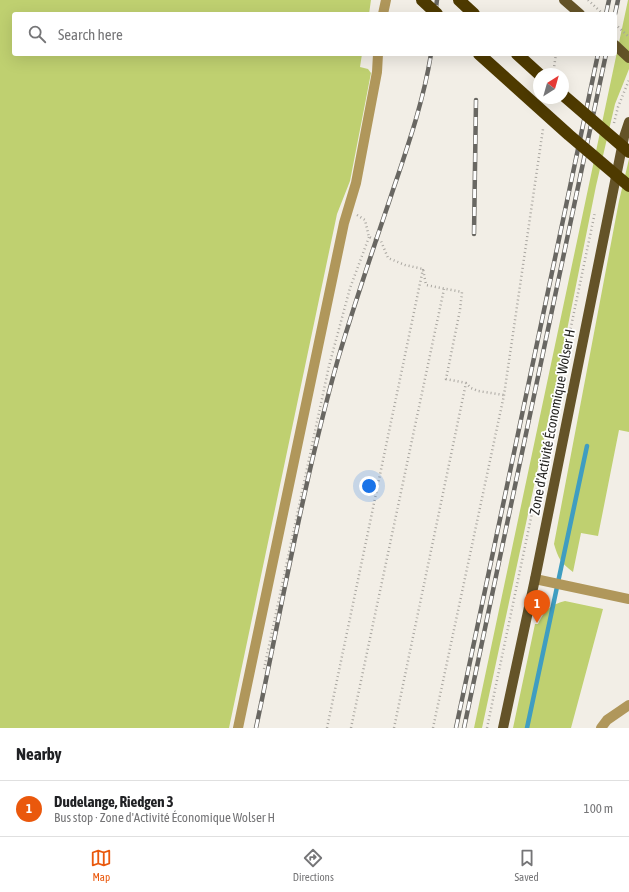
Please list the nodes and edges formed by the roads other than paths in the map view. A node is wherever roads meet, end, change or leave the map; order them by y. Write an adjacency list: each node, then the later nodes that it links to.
1 (386, 0): 5 (lane)
2 (422, 0): 6 (highway, bridge)
3 (460, 0): 7 (highway)
4 (564, 0): 8 (main road, bridge)
5 (383, 12)
6 (435, 12)
7 (472, 12)
8 (578, 12)
9 (617, 47): 13 (main road)
10 (378, 56): 23 (lane)
11 (481, 56): 18 (highway, bridge)
12 (519, 56): 14 (highway)
13 (629, 58)
14 (533, 68)
15 (569, 100): 17 (highway, bridge)
16 (629, 122): 19 (main road, Zone d'Activité Économique Wolser H)
17 (629, 152)
18 (629, 186)
19 (535, 579): 20 (lane); 24 (main road, Zone d'Activité Économique Wolser H)
20 (629, 599)
21 (629, 705): 22 (lane)
22 (607, 725)
23 (238, 728)
24 (503, 728)

